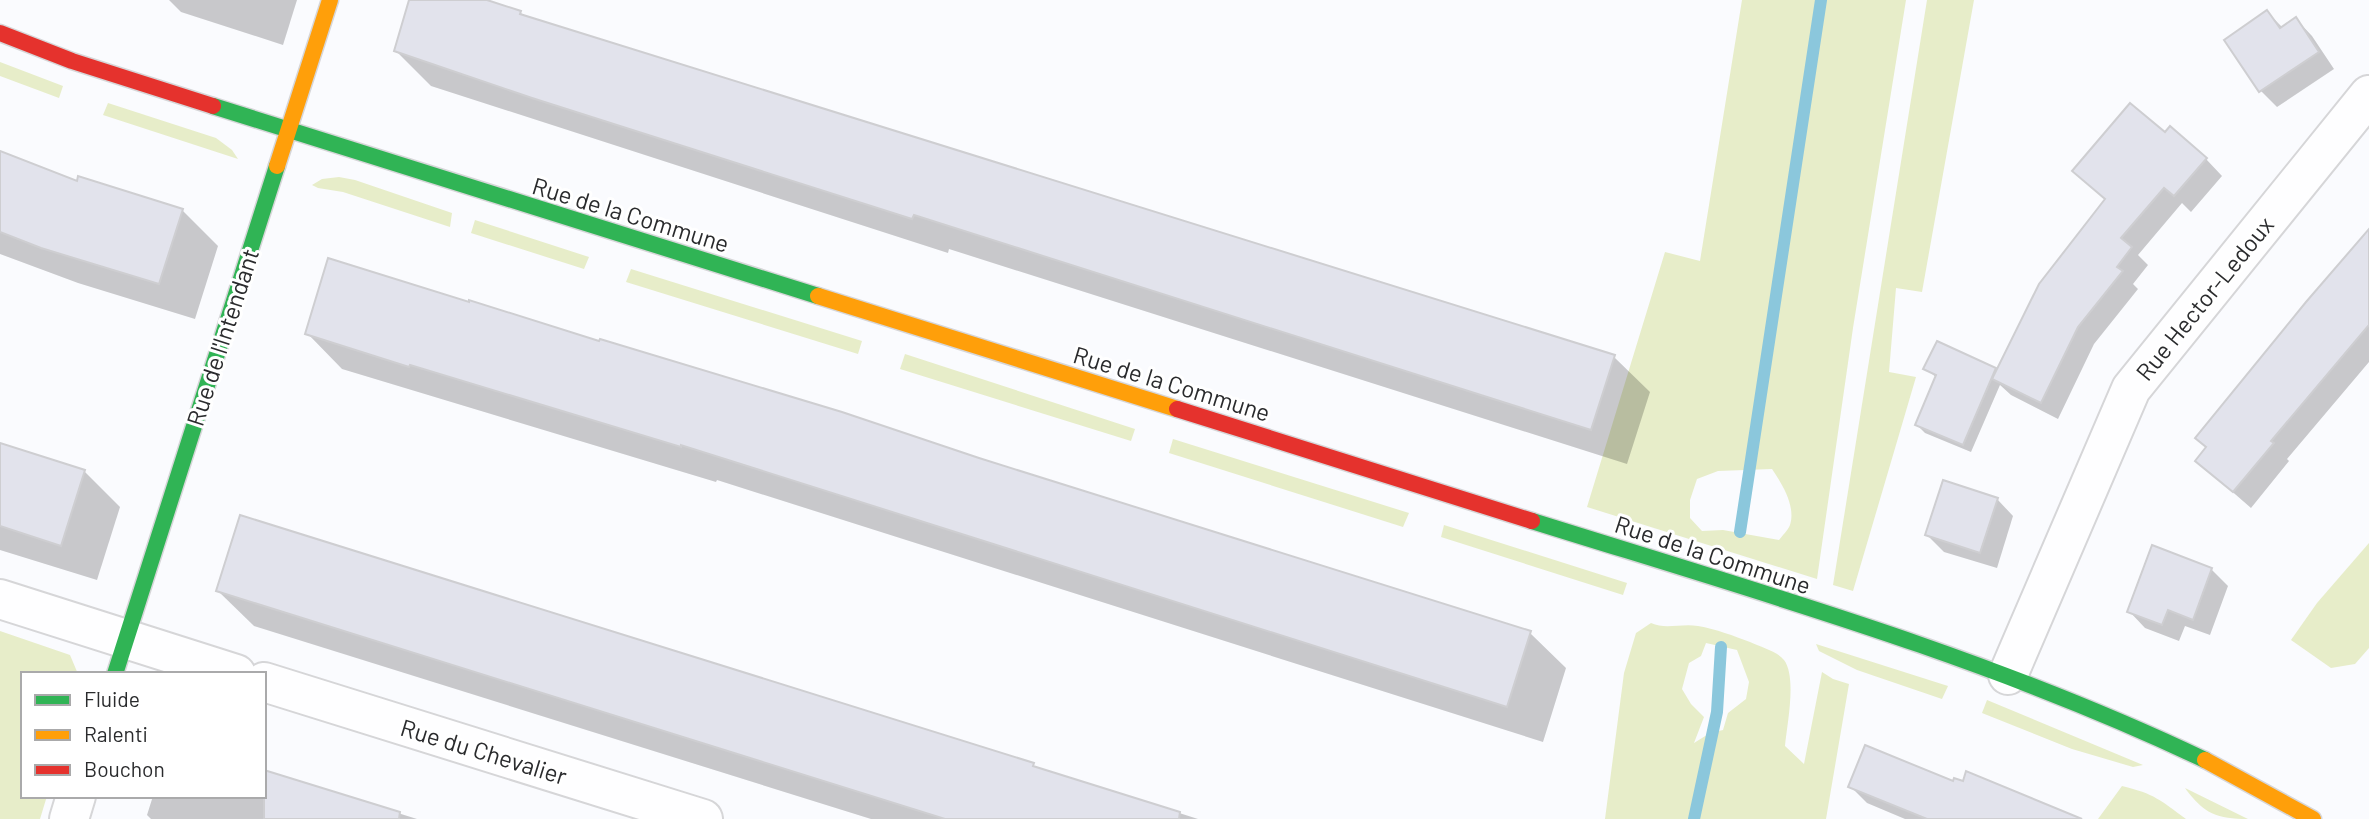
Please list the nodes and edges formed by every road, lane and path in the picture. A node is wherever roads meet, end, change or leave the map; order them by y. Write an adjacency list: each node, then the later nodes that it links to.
1 (330, 0): 4 (street, Rue de l'Intendant)
2 (0, 33): 4 (street, Rue de la Commune)
3 (2369, 95): 8 (street, Rue Hector-Ledoux)
4 (288, 130): 6 (street, Rue de l'Intendant); 8 (street, Rue de la Commune)
5 (0, 599): 6 (street)
6 (121, 657): 7 (street)
7 (222, 672)
8 (2008, 675): 13 (street, Rue de la Commune)
9 (266, 683): 12 (street, Rue du Chevalier)
10 (75, 798): 11 (street)
11 (69, 819)
12 (703, 819)
13 (2313, 819)

